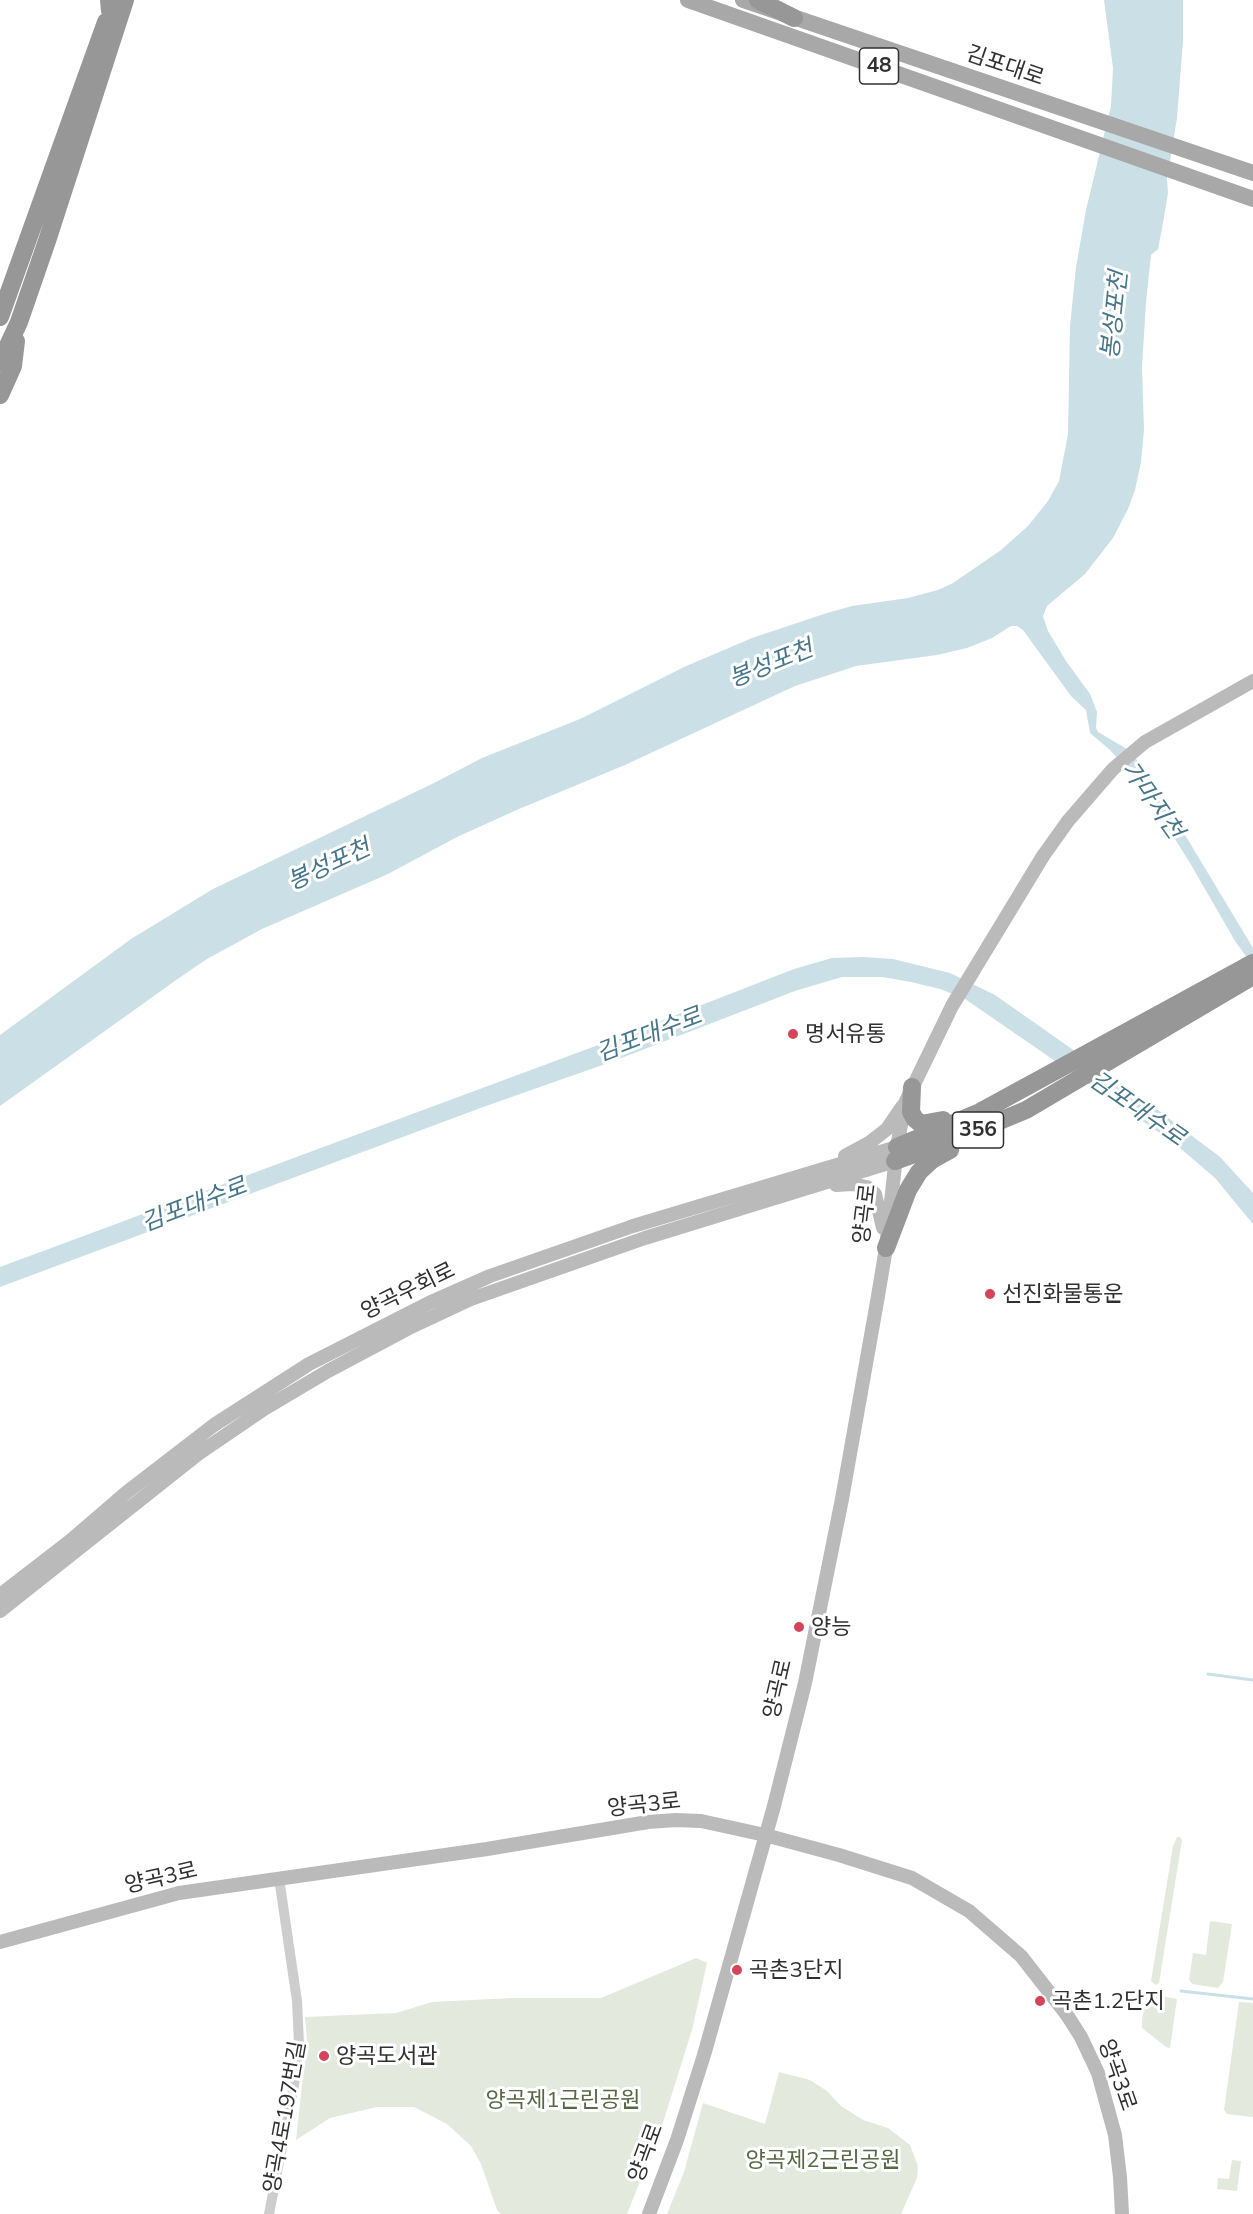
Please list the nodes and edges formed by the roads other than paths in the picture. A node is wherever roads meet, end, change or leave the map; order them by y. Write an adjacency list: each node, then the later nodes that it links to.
1 (125, 0): 8 (highway)
2 (139, 0): 8 (highway)
3 (688, 0): 10 (main road, 김포대로 / 48)
4 (743, 0): 7 (main road, 김포대로 / 48)
5 (758, 0): 7 (highway)
6 (110, 4): 11 (highway)
7 (794, 18): 9 (main road, 김포대로 / 48)
8 (116, 30): 12 (highway)
9 (1253, 173)
10 (1253, 198)
11 (1, 314)
12 (19, 322): 13 (highway); 14 (highway); 15 (highway)
13 (0, 363)
14 (0, 377)
15 (0, 395)
16 (1253, 681): 19 (street)
17 (1253, 963): 18 (highway, 356)
18 (1244, 977): 20 (highway, 양곡로 / 356); 21 (highway, 356)
19 (909, 1095): 21 (highway); 22 (street); 23 (street)
20 (1026, 1110): 22 (highway, 양곡로 / 356); 25 (highway)
21 (980, 1112): 22 (highway, 356)
22 (896, 1154): 23 (street, 양곡우회로); 24 (street, 양곡우회로); 25 (street, 양곡로)
23 (825, 1168): 26 (street, 양곡우회로)
24 (799, 1192): 25 (street); 27 (street, 양곡우회로)
25 (886, 1248): 28 (street, 양곡로)
26 (0, 1595)
27 (0, 1611)
28 (765, 1835): 29 (street, 양곡3로); 32 (street, 양곡로); 33 (street, 양곡3로)
29 (279, 1878): 30 (street, 양곡3로); 31 (street, 양곡4로197번길)
30 (0, 1942)
31 (269, 2214)
32 (649, 2214)
33 (1122, 2214)

